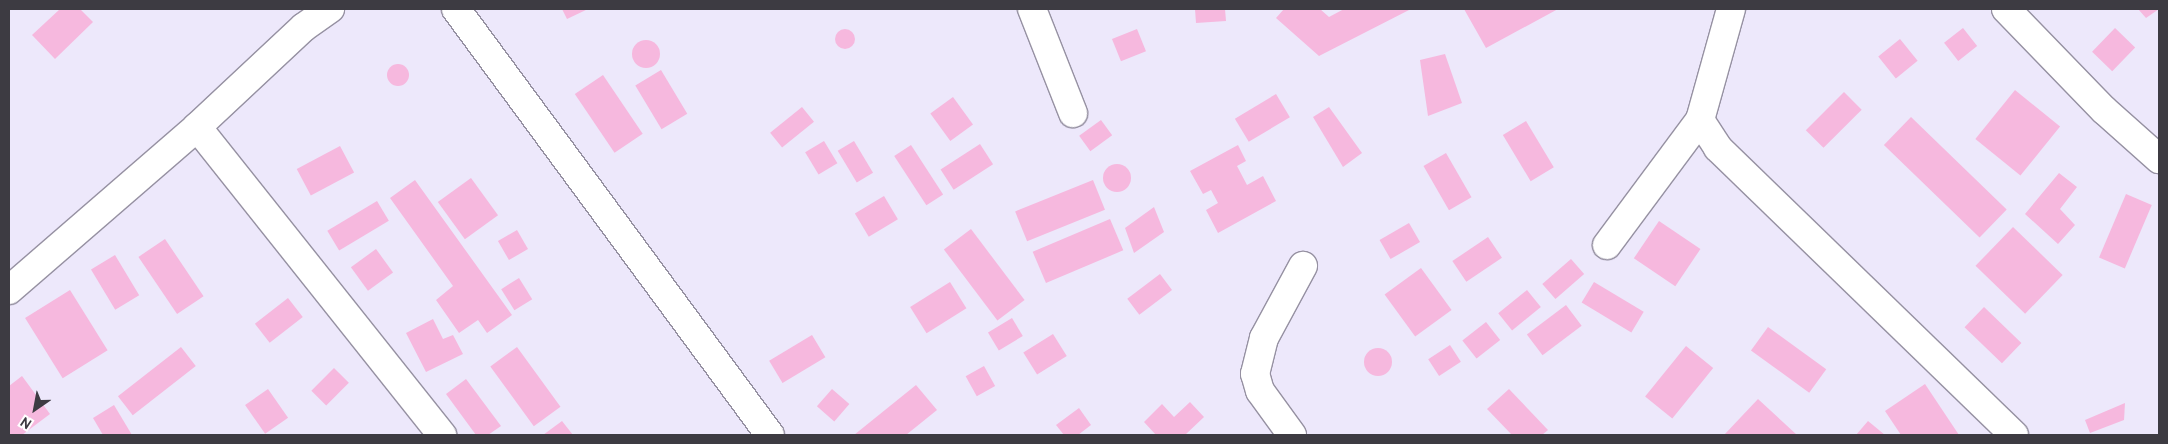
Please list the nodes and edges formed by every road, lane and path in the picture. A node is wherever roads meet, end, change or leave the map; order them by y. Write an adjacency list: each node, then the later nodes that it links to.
1 (330, 9): 6 (street)
2 (456, 9): 15 (street)
3 (1032, 9): 7 (street)
4 (1731, 9): 8 (street)
5 (2006, 9): 10 (street)
6 (299, 18): 9 (street)
7 (1073, 113)
8 (1700, 120): 11 (street); 17 (street)
9 (197, 128): 13 (street); 14 (street)
10 (2159, 159)
11 (1607, 246)
12 (1303, 266): 16 (street)
13 (9, 290)
14 (442, 435)
15 (770, 435)
16 (1292, 435)
17 (2014, 435)

